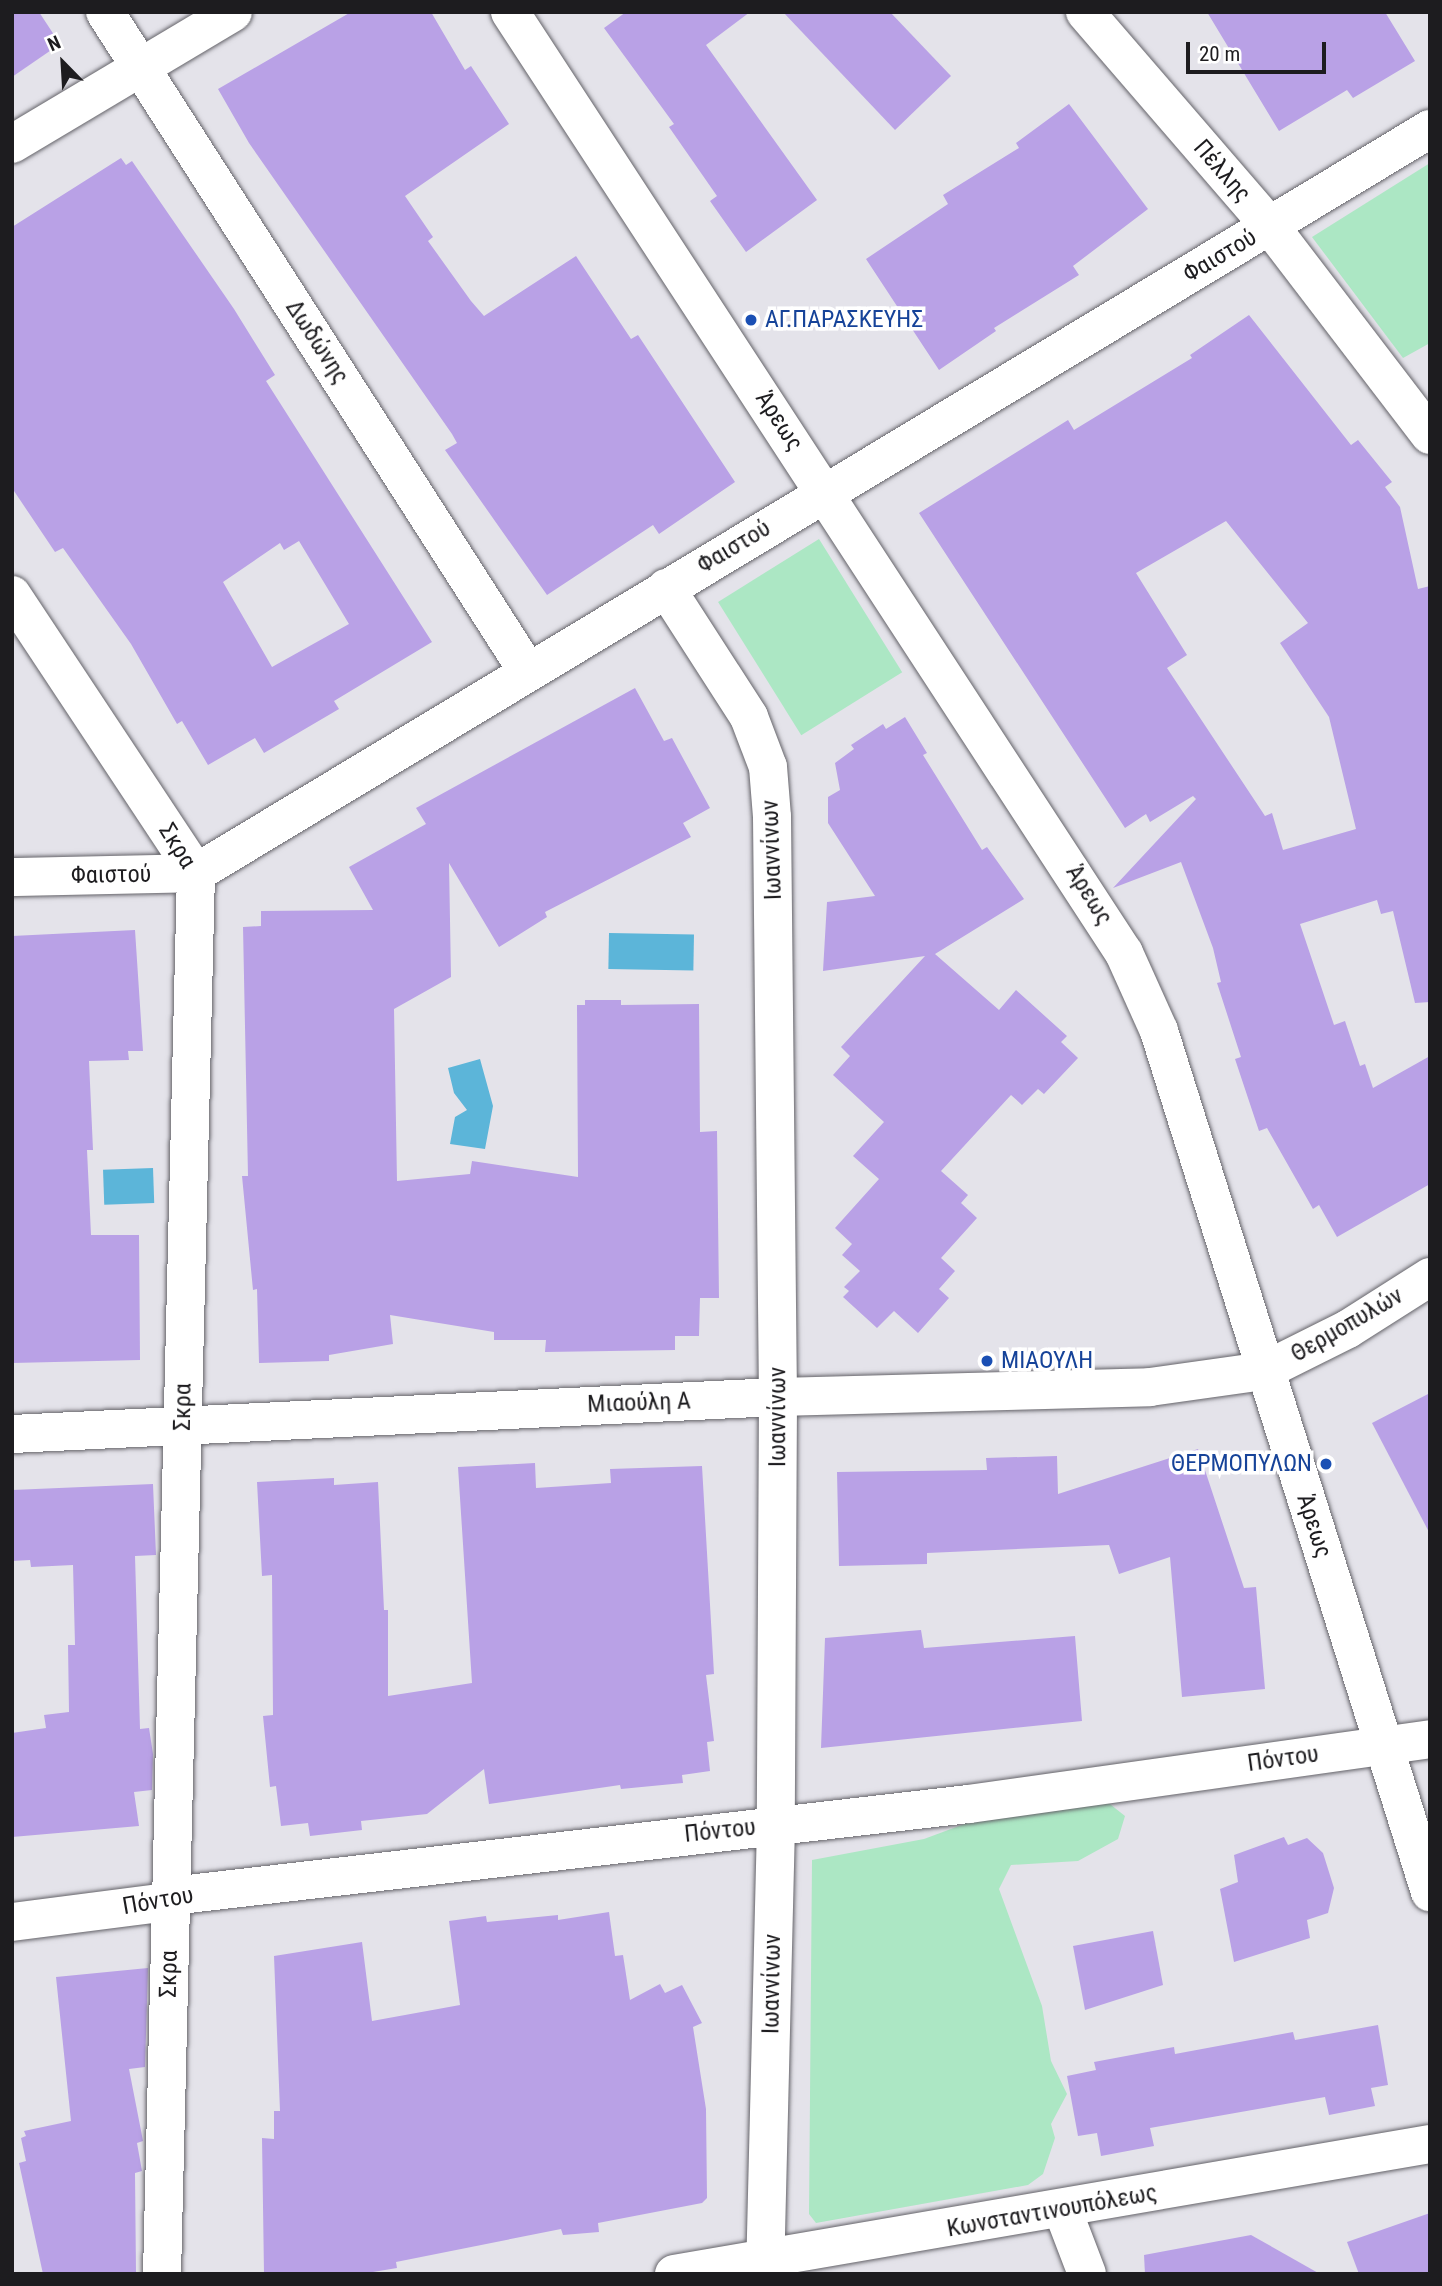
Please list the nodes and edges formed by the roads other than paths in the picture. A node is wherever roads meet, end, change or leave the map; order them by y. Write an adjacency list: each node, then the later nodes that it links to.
1 (105, 12): 5 (street, Δωδώνης)
2 (233, 12): 5 (street)
3 (510, 12): 10 (street, Άρεως)
4 (1085, 12): 8 (street, Πέλλης)
5 (142, 67): 7 (street); 13 (street, Δωδώνης)
6 (1430, 129): 8 (street, Φαιστού)
7 (12, 144)
8 (1270, 226): 9 (street, Πέλλης); 10 (street, Φαιστού)
9 (1430, 435)
10 (826, 492): 11 (street, Φαιστού); 17 (street, Άρεως)
11 (666, 588): 13 (street, Φαιστού); 18 (street, Ιωαννίνων)
12 (12, 595): 14 (street, Σκρα)
13 (528, 672): 14 (street, Φαιστού)
14 (196, 873): 15 (street, Φαιστού); 19 (street, Σκρα)
15 (12, 877)
16 (1430, 1277): 17 (street, Θερμοπυλών)
17 (1264, 1371): 18 (street, Μιαούλη Α); 22 (street, Άρεως)
18 (778, 1397): 19 (street, Μιαούλη Α); 23 (street, Ιωαννίνων)
19 (183, 1422): 20 (street, Μιαούλη Α); 25 (street, Σκρα)
20 (12, 1433)
21 (1430, 1739): 22 (street, Πόντου)
22 (1384, 1745): 23 (street, Πόντου); 24 (street, Άρεως)
23 (776, 1825): 25 (street, Πόντου); 29 (street, Ιωαννίνων)
24 (1430, 1892)
25 (171, 1896): 26 (street, Πόντου); 30 (street, Σκρα)
26 (12, 1922)
27 (1430, 2144): 28 (street, Κωνσταντινουπόλεως)
28 (1063, 2211): 29 (street, Κωνσταντινουπόλεως); 32 (street)
29 (766, 2266): 31 (street, Κωνσταντινουπόλεως)
30 (162, 2274)
31 (674, 2274)
32 (1087, 2274)

